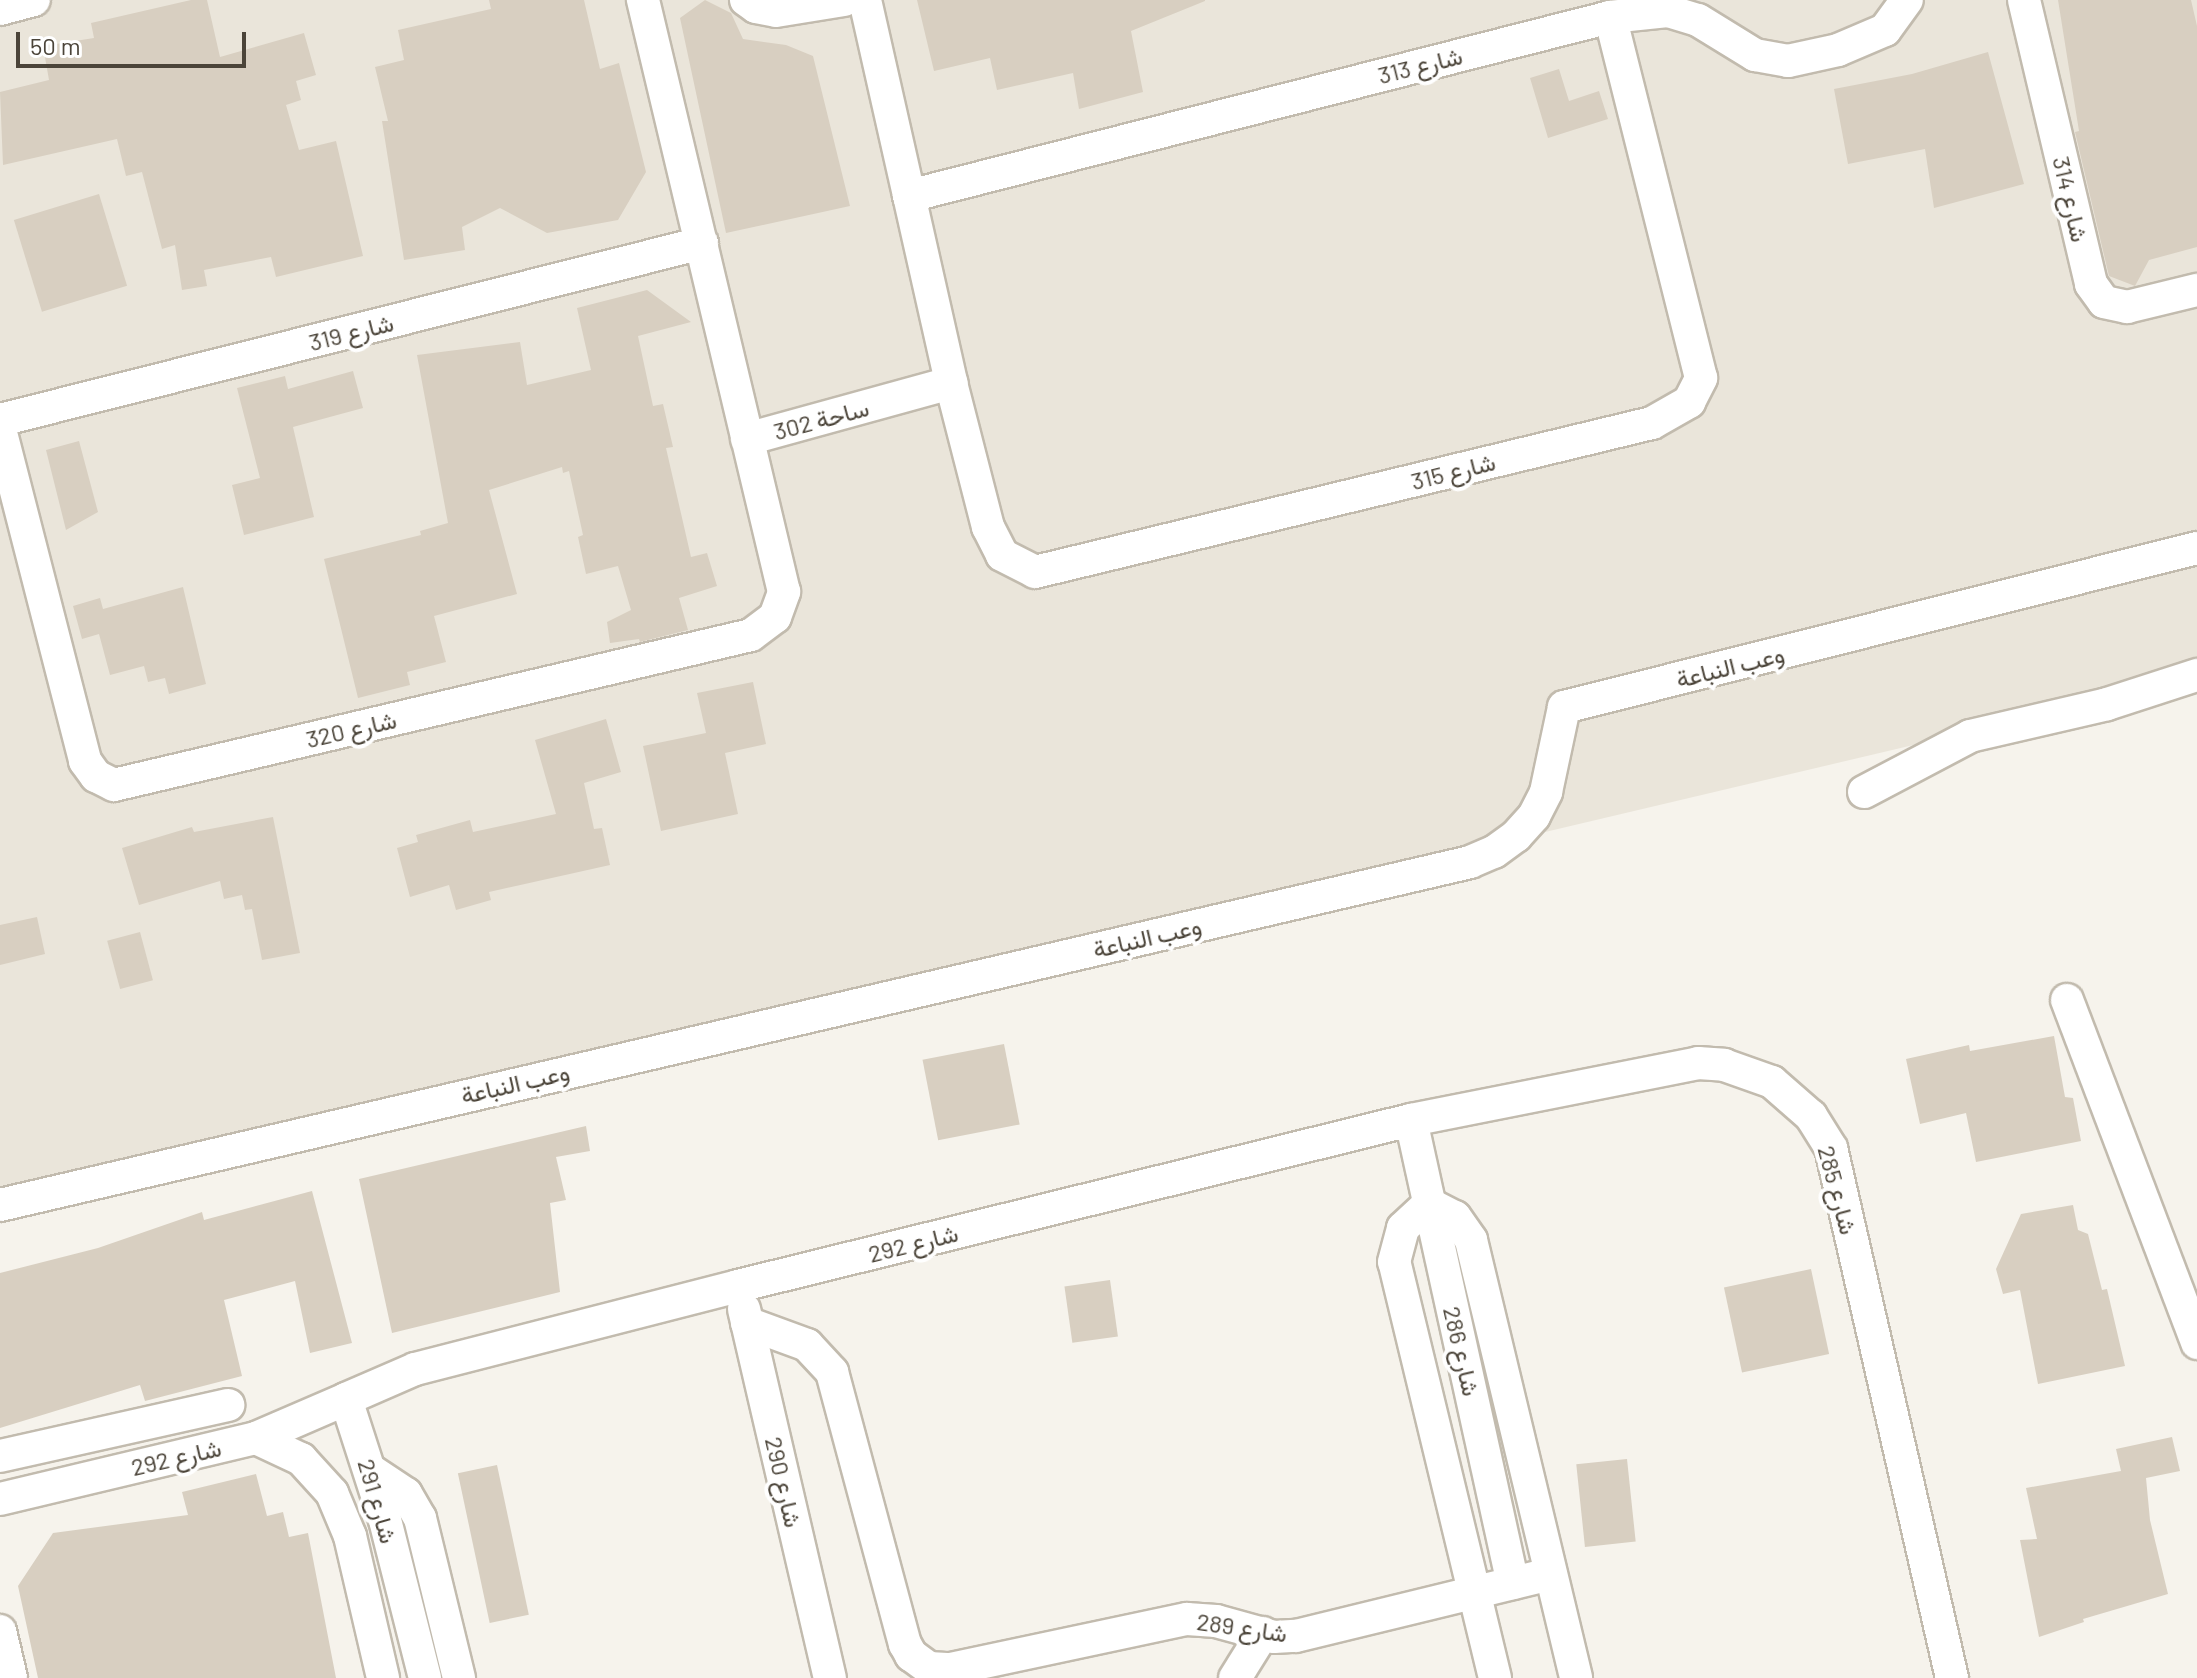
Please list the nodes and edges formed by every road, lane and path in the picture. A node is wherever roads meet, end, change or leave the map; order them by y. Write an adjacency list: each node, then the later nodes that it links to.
1 (34, 0): 8 (street)
2 (643, 0): 11 (street, ساحة 302)
3 (746, 0): 4 (street)
4 (844, 0)
5 (865, 0): 10 (street)
6 (1907, 0): 9 (street, شارع 313)
7 (2024, 0): 12 (street, شارع 314)
8 (0, 9)
9 (1610, 17): 10 (street, شارع 313); 13 (street, شارع 315)
10 (909, 196): 13 (street)
11 (702, 243): 14 (street, شارع 319); 16 (street, ساحة 302)
12 (2197, 290)
13 (951, 383): 16 (street, ساحة 302)
14 (0, 420)
15 (0, 429): 16 (street, شارع 320)
16 (747, 439)
17 (2197, 548): 23 (street, وعب النباعة)
18 (2197, 675): 19 (street)
19 (1864, 792)
20 (2067, 1000): 26 (street)
21 (1411, 1120): 22 (street, شارع 286); 24 (street, شارع 292); 46 (street, شارع 285)
22 (1429, 1204): 33 (street); 34 (street, شارع 286); 35 (street)
23 (0, 1205)
24 (738, 1286): 25 (street, شارع 290); 27 (street, شارع 292)
25 (747, 1323): 37 (street, شارع 289); 42 (street, شارع 290)
26 (2197, 1343)
27 (346, 1399): 29 (street, شارع 292); 31 (street, شارع 291)
28 (228, 1405): 30 (street, شارع 292)
29 (256, 1438): 32 (street, شارع 292); 39 (street)
30 (0, 1456)
31 (370, 1470): 40 (street, شارع 291); 41 (street)
32 (0, 1499)
33 (1551, 1574): 34 (street, شارع 289); 45 (street)
34 (1513, 1583): 35 (street, شارع 289)
35 (1475, 1592): 37 (street, شارع 289); 44 (street)
36 (0, 1631): 38 (street)
37 (1263, 1633): 43 (street)
38 (11, 1678)
39 (383, 1678)
40 (425, 1678)
41 (459, 1678)
42 (830, 1678)
43 (1235, 1678)
44 (1495, 1678)
45 (1576, 1678)
46 (1952, 1678)

